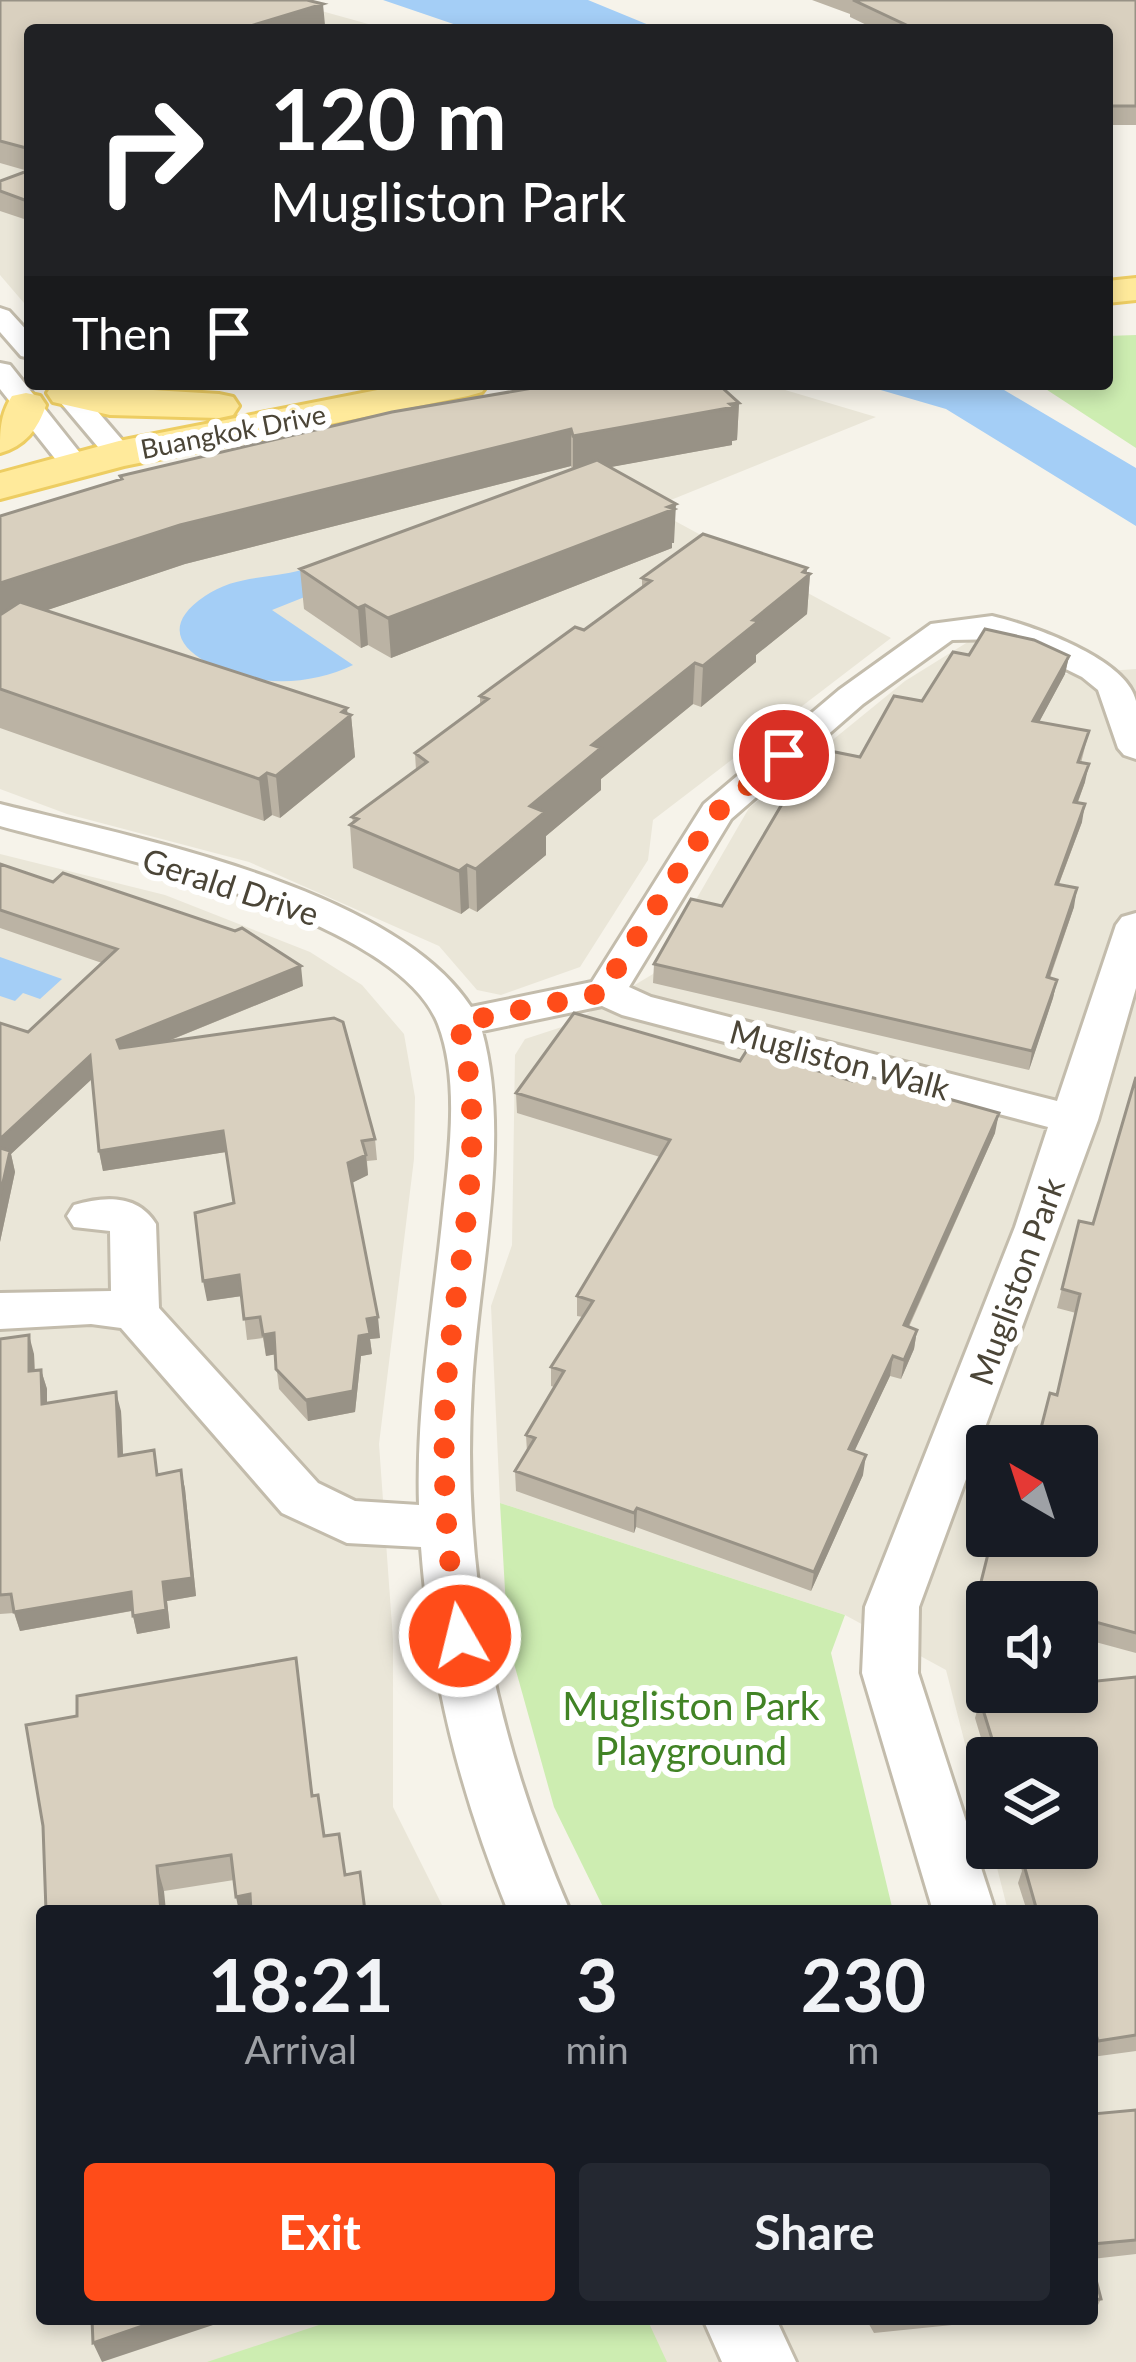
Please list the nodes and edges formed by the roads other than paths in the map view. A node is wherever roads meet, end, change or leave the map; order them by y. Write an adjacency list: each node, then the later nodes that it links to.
1 (0, 316): 2 (street)
2 (24, 343)
3 (323, 390): 6 (main road, Buangkok Drive)
4 (434, 390): 8 (main road, Buangkok Drive)
5 (51, 394): 6 (main road); 7 (main road); 8 (street); 8 (street)
6 (247, 405): 8 (main road, Buangkok Drive)
7 (0, 440)
8 (88, 449): 9 (main road, Buangkok Drive); 10 (main road, Buangkok Drive)
9 (0, 461)
10 (0, 485)
11 (1136, 748): 14 (street)
12 (0, 815): 15 (street, Gerald Drive)
13 (1136, 925): 16 (street, Mugliston Park)
14 (606, 992): 15 (street); 16 (street, Mugliston Walk)
15 (458, 1023): 20 (street, Gerald Drive)
16 (1076, 1120): 22 (street, Mugliston Park)
17 (90, 1216): 19 (street)
18 (0, 1311): 19 (street)
19 (135, 1312): 20 (street)
20 (446, 1525): 21 (street, Gerald Drive)
21 (536, 1905)
22 (962, 1905)
23 (741, 2325): 24 (street)
24 (760, 2362)

